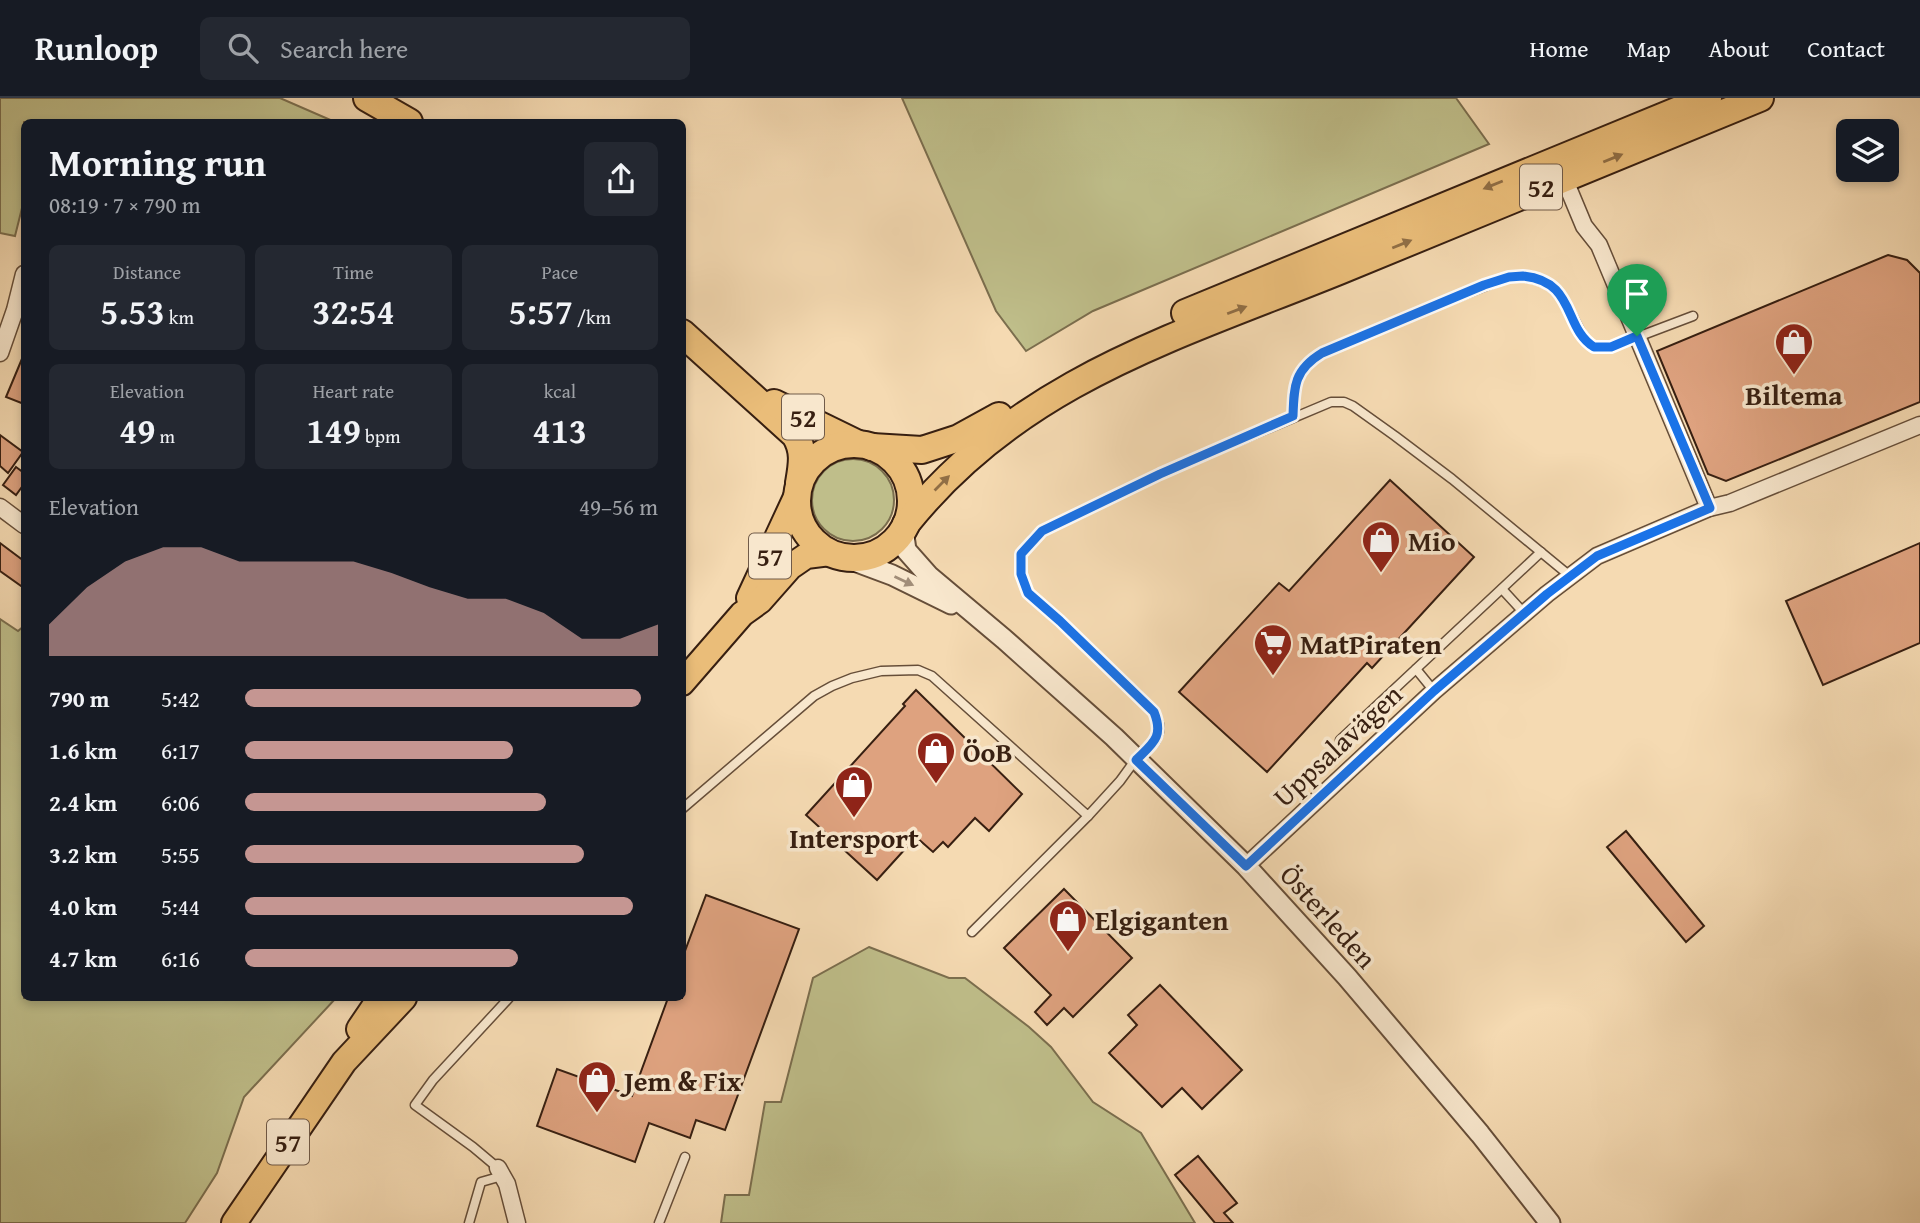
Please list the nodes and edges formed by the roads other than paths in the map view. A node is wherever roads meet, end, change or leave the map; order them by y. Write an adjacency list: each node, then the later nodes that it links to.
1 (367, 98): 4 (highway)
2 (1708, 98): 5 (highway, 52)
3 (1760, 98): 5 (highway, 52, one-way to 3)
4 (404, 119)
5 (1560, 168): 8 (street); 14 (highway, 52, one-way to 14); 19 (highway, 52, one-way to 5)
6 (21, 286): 10 (street)
7 (1693, 316): 8 (lane)
8 (1637, 336): 12 (lane); 17 (street)
9 (686, 337): 11 (highway, 52)
10 (0, 354)
11 (747, 390): 14 (highway, 52); 15 (highway, 52)
12 (1293, 416): 20 (lane); 31 (lane)
13 (1920, 425): 17 (street, Uppsalavägen)
14 (865, 446): 15 (highway, 52); 19 (highway, 52)
15 (797, 493): 21 (highway, 52); 24 (main road, 57)
16 (0, 507): 18 (street)
17 (1710, 508): 22 (street, Uppsalavägen)
18 (21, 523)
19 (904, 527): 21 (highway, 52); 26 (street, Österleden)
20 (1541, 552): 22 (lane); 23 (lane)
21 (835, 555): 24 (main road, 57); 26 (street, Österleden, one-way to 26)
22 (1570, 576): 25 (street, Uppsalavägen)
23 (1502, 589): 25 (lane); 27 (lane)
24 (742, 614): 28 (main road, 57)
25 (1525, 614): 29 (street, Uppsalavägen)
26 (977, 617): 31 (street, Österleden)
27 (1416, 669): 29 (lane); 30 (lane)
28 (686, 678)
29 (1434, 691): 34 (street, Uppsalavägen)
30 (1340, 740)
31 (1136, 760): 33 (lane); 34 (street, Österleden)
32 (686, 807): 33 (lane)
33 (1088, 816): 35 (lane)
34 (1246, 866): 46 (street, Österleden)
35 (972, 932)
36 (378, 1001): 39 (main road, 57)
37 (401, 1001): 39 (main road, 57)
38 (506, 1001): 41 (lane)
39 (344, 1062): 42 (main road, 57)
40 (685, 1157): 45 (lane)
41 (500, 1172): 43 (lane); 44 (street)
42 (234, 1223)
43 (469, 1223)
44 (517, 1223)
45 (659, 1223)
46 (1550, 1223)

